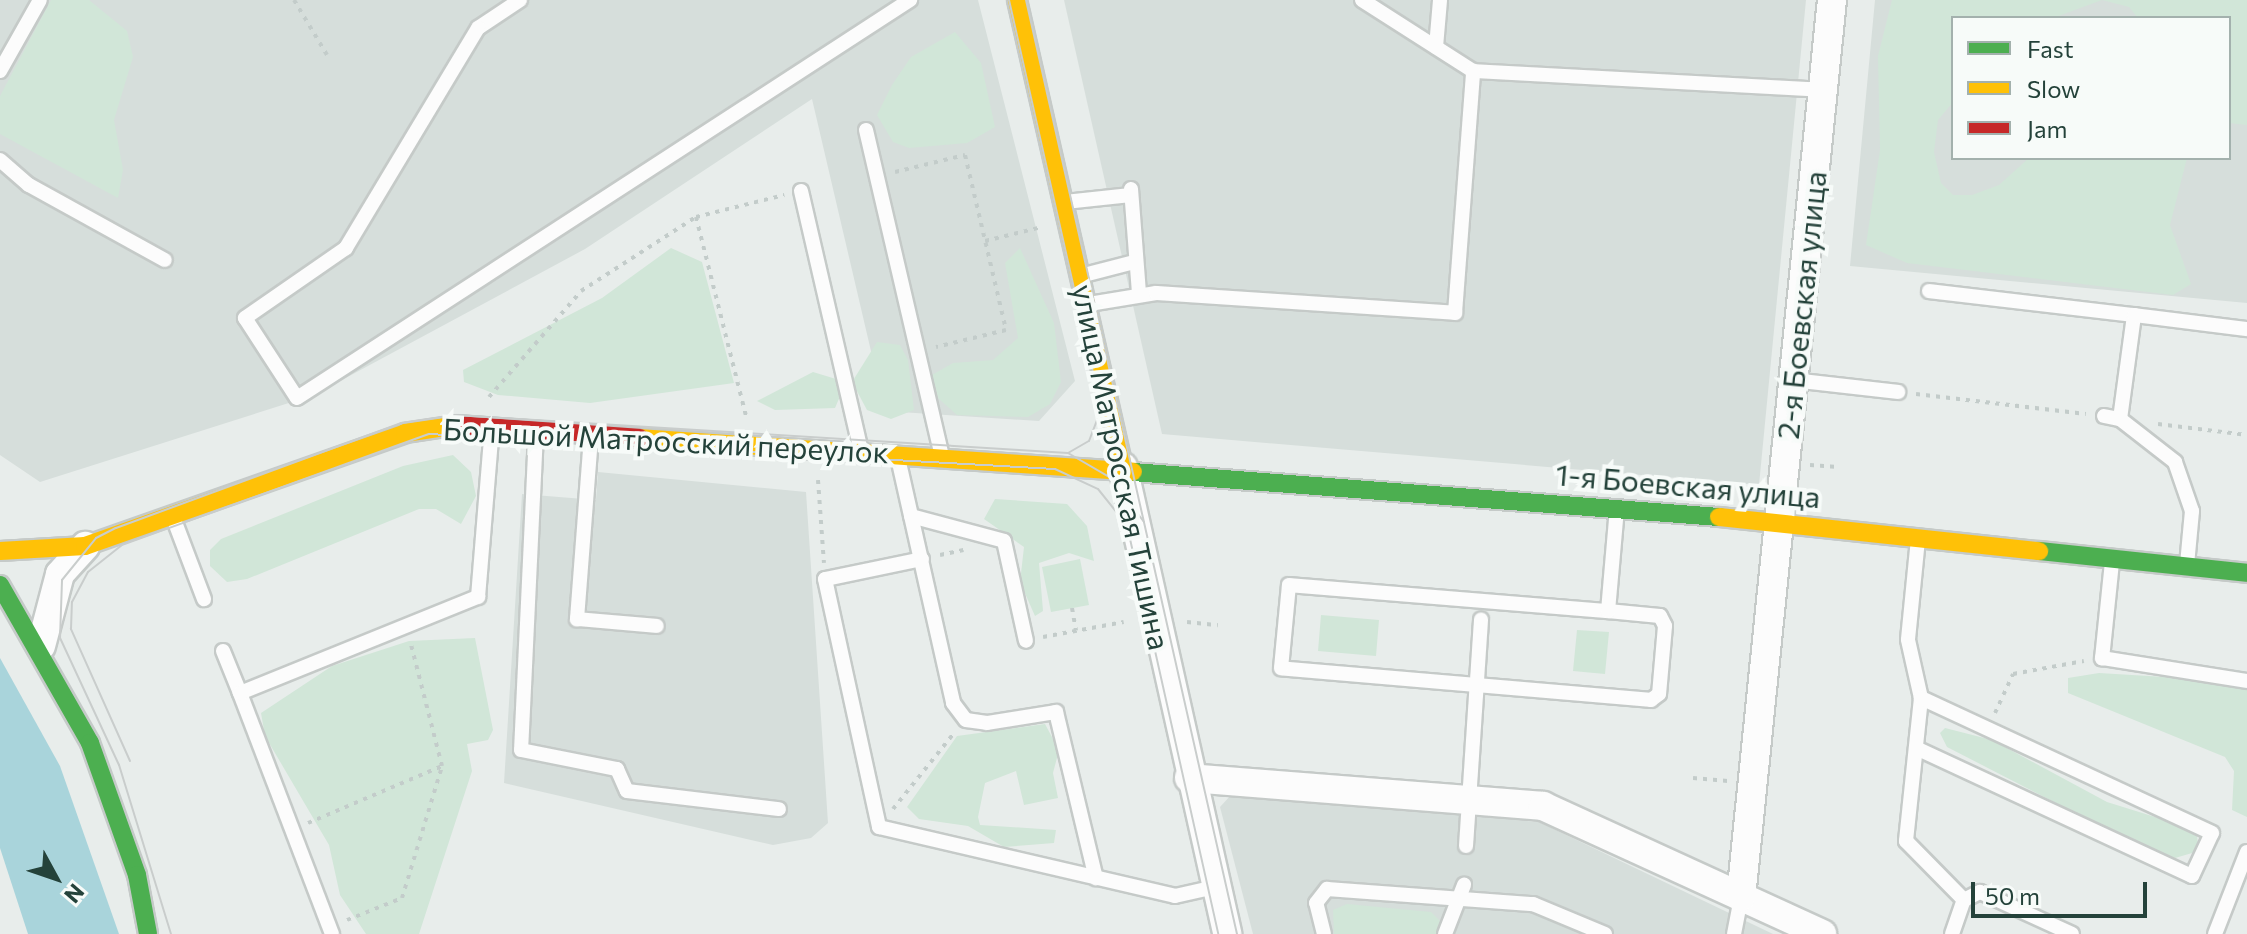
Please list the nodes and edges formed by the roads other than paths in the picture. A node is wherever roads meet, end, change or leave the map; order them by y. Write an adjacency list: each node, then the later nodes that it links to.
1 (40, 0): 9 (lane)
2 (520, 0): 3 (lane)
3 (910, 0)
4 (1017, 0): 15 (street, улица Матросская Тишина)
5 (1362, 0): 8 (lane)
6 (1440, 0): 8 (lane)
7 (1832, 0): 11 (street, 2-я Боевская улица)
8 (1436, 47): 10 (lane)
9 (0, 71)
10 (1473, 71): 11 (lane); 20 (lane)
11 (1823, 90): 24 (street, 2-я Боевская улица)
12 (866, 130): 33 (lane)
13 (0, 160): 16 (lane)
14 (801, 191): 31 (lane)
15 (1063, 202): 17 (lane); 18 (street, улица Матросская Тишина)
16 (165, 260)
17 (1134, 262): 18 (lane); 20 (lane)
18 (1080, 276): 21 (street, улица Матросская Тишина)
19 (1929, 291): 22 (lane)
20 (1139, 294): 21 (lane)
21 (1086, 305): 34 (street, улица Матросская Тишина)
22 (2134, 315): 23 (lane); 27 (lane)
23 (2247, 329)
24 (1793, 380): 25 (lane); 38 (street, 2-я Боевская улица)
25 (1898, 392)
26 (2104, 416): 27 (lane)
27 (2120, 419): 44 (lane)
28 (493, 427): 29 (street, Большой Матросский переулок); 36 (street, Большой Матросский переулок); 56 (lane)
29 (537, 429): 30 (street, Большой Матросский переулок); 61 (lane)
30 (591, 433): 31 (street, Большой Матросский переулок); 50 (lane)
31 (861, 451): 32 (street, Большой Матросский переулок)
32 (897, 453): 33 (street, Большой Матросский переулок); 37 (lane)
33 (942, 456): 34 (street, Большой Матросский переулок)
34 (1123, 467): 35 (street, 1-я Боевская улица); 59 (street, улица Матросская Тишина)
35 (1618, 506): 38 (street, 1-я Боевская улица); 48 (lane)
36 (172, 515): 40 (street, Большой Матросский переулок); 47 (lane)
37 (911, 516): 43 (lane); 51 (lane)
38 (1781, 520): 39 (street, 1-я Боевская улица); 67 (street, 2-я Боевская улица)
39 (1918, 535): 42 (street, 1-я Боевская улица); 57 (lane)
40 (85, 546): 41 (street, Большой Матросский переулок); 52 (street)
41 (0, 551)
42 (2113, 557): 44 (street, 1-я Боевская улица); 54 (lane)
43 (922, 559): 64 (lane); 64 (lane)
44 (2187, 566): 45 (street, 1-я Боевская улица)
45 (2247, 573)
46 (0, 585): 52 (street)
47 (204, 599)
48 (1608, 611): 55 (lane); 55 (lane)
49 (1481, 619): 55 (lane)
50 (657, 626)
51 (1026, 641)
52 (41, 646): 70 (street)
53 (223, 651): 56 (lane)
54 (2247, 681)
55 (1477, 685): 60 (lane)
56 (240, 693): 69 (lane)
57 (1921, 698): 58 (lane); 58 (lane)
58 (1916, 748): 68 (lane)
59 (1189, 778): 60 (street); 65 (street, улица Матросская Тишина)
60 (1470, 798): 62 (lane); 67 (street)
61 (779, 809)
62 (1466, 846)
63 (2247, 852): 79 (lane)
64 (1096, 878): 65 (lane)
65 (1215, 887): 71 (street, улица Матросская Тишина)
66 (1464, 892): 72 (lane); 73 (lane); 74 (lane)
67 (1741, 897): 75 (lane); 76 (street)
68 (1964, 900): 77 (lane); 78 (lane)
69 (337, 928)
70 (148, 934)
71 (1227, 934)
72 (1324, 934)
73 (1445, 934)
74 (1605, 934)
75 (1734, 934)
76 (1822, 934)
77 (1952, 934)
78 (2072, 934)
79 (2215, 934)

